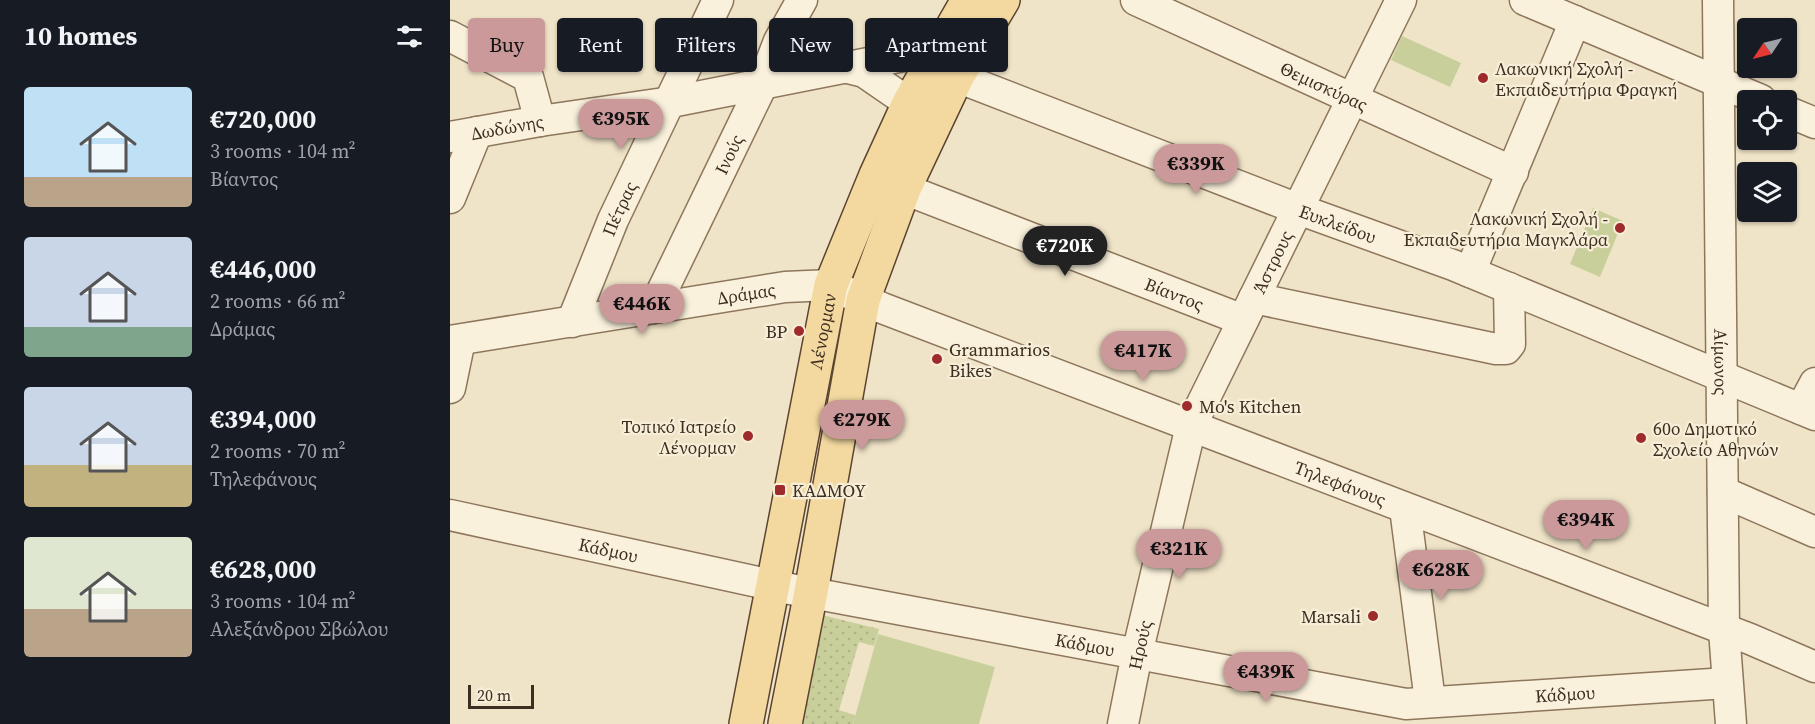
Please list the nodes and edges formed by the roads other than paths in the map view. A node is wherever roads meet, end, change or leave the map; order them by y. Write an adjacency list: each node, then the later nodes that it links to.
1 (718, 0): 20 (street, Πέτρας)
2 (802, 0): 17 (street, Ινούς)
3 (968, 0): 9 (main road, Λένορμαν)
4 (1003, 0): 15 (main road, Λένορμαν)
5 (1136, 0): 19 (street, Θεμισκύρας)
6 (1401, 0): 19 (street, Άστρους)
7 (1526, 0): 10 (street)
8 (1718, 0): 16 (street, Αίμωνος)
9 (957, 18)
10 (1575, 21): 16 (street); 26 (street)
11 (450, 36): 23 (street)
12 (853, 69): 21 (street)
13 (828, 72): 17 (street, Δωδώνης)
14 (926, 72): 21 (main road, Λένορμαν)
15 (957, 77): 27 (main road, Λένορμαν); 29 (street, Ευκλείδου)
16 (1718, 83): 18 (street); 38 (street, Αίμωνος)
17 (762, 85): 20 (street, Δωδώνης); 34 (street, Ινούς)
18 (1737, 91)
19 (1352, 100): 26 (street, Θεμισκύρας); 29 (street, Άστρους)
20 (671, 102): 23 (street, Δωδώνης); 36 (street, Πέτρας)
21 (909, 103): 31 (main road, Λένορμαν)
22 (1797, 116): 24 (street)
23 (540, 121): 25 (street, Δωδώνης)
24 (1815, 123)
25 (464, 134): 28 (street)
26 (1512, 172): 30 (street)
27 (904, 189): 33 (main road, Λένορμαν); 35 (street, Βίαντος)
28 (450, 198)
29 (1298, 208): 30 (street, Ευκλείδου); 35 (street, Άστρους)
30 (1470, 272): 32 (street, Ευκλείδου)
31 (831, 285): 33 (street, Τηλεφάνους); 34 (street, Δράμας); 47 (main road, Λένορμαν)
32 (1509, 288): 35 (street, Βίαντος); 38 (street, Ευκλείδου)
33 (863, 300): 42 (street, Τηλεφάνους); 48 (main road, Λένορμαν)
34 (654, 308): 36 (street, Δράμας)
35 (1249, 309): 42 (street, Άστρους)
36 (572, 322): 37 (street, Δράμας)
37 (455, 340): 40 (street)
38 (1721, 376): 41 (street, Ευκλείδου); 43 (street, Αίμωνος)
39 (1815, 383): 41 (street)
40 (450, 388)
41 (1808, 412)
42 (1191, 426): 44 (street, Τηλεφάνους); 50 (street, Ηρούς)
43 (1722, 492): 46 (street); 49 (street, Αίμωνος)
44 (1405, 508): 49 (street, Τηλεφάνους); 53 (street)
45 (450, 515): 47 (street, Κάδμου)
46 (1815, 532)
47 (772, 585): 48 (street, Κάδμου); 54 (main road, Λένορμαν)
48 (811, 592): 50 (street, Κάδμου); 55 (main road, Λένορμαν)
49 (1724, 630): 51 (street, Τηλεφάνους); 52 (street, Αίμωνος)
50 (1137, 654): 53 (street, Κάδμου); 56 (street, Ηρούς)
51 (1815, 667)
52 (1727, 683): 53 (street, Κάδμου); 57 (street, Αίμωνος)
53 (1430, 701)
54 (746, 724)
55 (785, 724)
56 (1123, 724)
57 (1731, 724)

